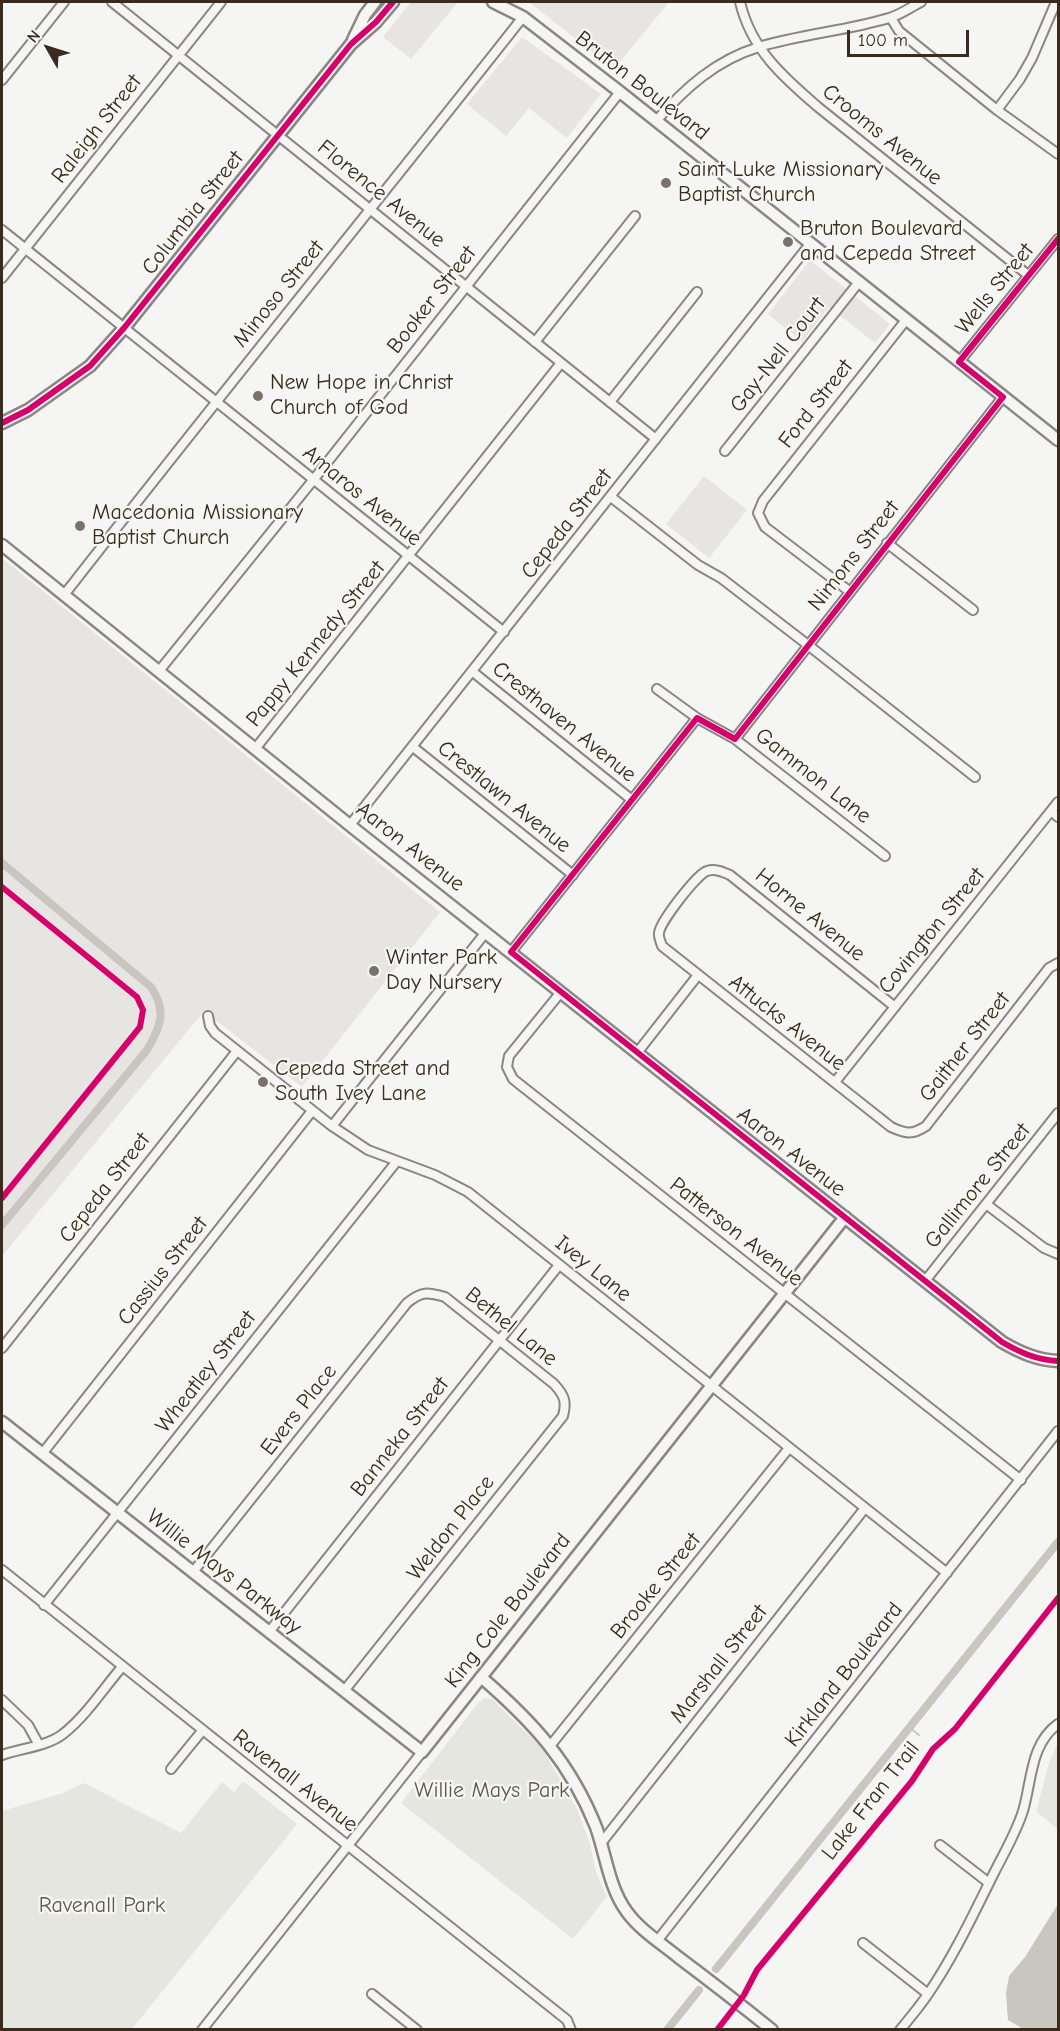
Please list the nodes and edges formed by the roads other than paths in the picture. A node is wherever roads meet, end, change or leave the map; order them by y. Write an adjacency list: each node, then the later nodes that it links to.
1 (64, 2): 16 (street)
2 (112, 2): 15 (street, Florence Avenue)
3 (221, 2): 15 (street, Raleigh Street)
4 (375, 2): 13 (street, Columbia Street)
5 (393, 2): 13 (street, Columbia Street)
6 (493, 2): 11 (street, Bruton Boulevard)
7 (512, 2): 11 (street, Bruton Boulevard)
8 (740, 2): 14 (street, Crooms Avenue)
9 (921, 2): 12 (street)
10 (1056, 2): 18 (street)
11 (523, 16): 17 (street, Bruton Boulevard); 22 (street, Minoso Street)
12 (891, 18): 14 (street); 18 (street)
13 (351, 44): 20 (street, Columbia Street)
14 (758, 47): 19 (street); 28 (street, Crooms Avenue)
15 (179, 55): 20 (street, Florence Avenue); 27 (street, Raleigh Street)
16 (2, 80)
17 (620, 92): 19 (street, Bruton Boulevard); 31 (street, Booker Street)
18 (998, 110): 21 (street)
19 (656, 121): 26 (street, Bruton Boulevard)
20 (278, 134): 22 (street, Florence Avenue); 34 (street, Columbia Street)
21 (1059, 154)
22 (370, 209): 31 (street, Florence Avenue); 39 (street, Minoso Street)
23 (635, 216): 35 (street)
24 (2, 230): 27 (street, Amaros Avenue)
25 (1059, 238): 28 (street, Wells Street)
26 (810, 244): 30 (street, Bruton Boulevard); 43 (street, Cepeda Street)
27 (25, 249): 29 (street, Raleigh Street); 34 (street, Amaros Avenue)
28 (1029, 275): 36 (street, Wells Street)
29 (2, 278)
30 (859, 282): 33 (street, Bruton Boulevard); 46 (street, Gay-Nell Court)
31 (466, 286): 35 (street, Florence Avenue); 47 (street, Booker Street)
32 (697, 292): 40 (street)
33 (906, 320): 36 (street, Bruton Boulevard); 52 (street, Ford Street)
34 (124, 328): 39 (street, Amaros Avenue); 41 (street, Columbia Street)
35 (536, 342): 37 (street, Florence Avenue)
36 (959, 362): 38 (street, Bruton Boulevard)
37 (561, 363): 40 (street, Florence Avenue); 51 (street, Pappy Kennedy Street)
38 (1003, 397): 42 (street, Bruton Boulevard); 49 (street, Nimons Street)
39 (215, 401): 47 (street, Amaros Avenue); 53 (street, Minoso Street)
40 (610, 402): 43 (street, Florence Avenue)
41 (2, 423)
42 (1047, 432): 44 (street, Bruton Boulevard); 45 (street, Bruton Boulevard)
43 (656, 439): 48 (street, Cepeda Street)
44 (1059, 440)
45 (1059, 445)
46 (725, 451)
47 (314, 479): 51 (street, Amaros Avenue); 57 (street, Booker Street)
48 (611, 496): 55 (street, Cepeda Street); 56 (street)
49 (887, 543): 52 (street, Nimons Street); 54 (street)
50 (2, 544): 53 (street, Aaron Avenue)
51 (408, 557): 55 (street, Amaros Avenue); 63 (street, Pappy Kennedy Street)
52 (849, 591): 56 (street, Nimons Street)
53 (64, 595): 57 (street, Aaron Avenue)
54 (972, 610)
55 (504, 632): 58 (street, Cepeda Street)
56 (808, 645): 61 (street, Nimons Street); 64 (street)
57 (159, 671): 63 (street, Aaron Avenue)
58 (473, 672): 62 (street, Cepeda Street); 65 (street, Cresthaven Avenue)
59 (657, 689): 60 (street, Gammon Lane)
60 (697, 718): 61 (street, Gammon Lane); 65 (street)
61 (735, 739): 70 (street, Gammon Lane)
62 (413, 747): 69 (street, Cepeda Street); 71 (street, Crestlawn Avenue)
63 (255, 749): 69 (street, Aaron Avenue)
64 (975, 777)
65 (632, 800): 71 (street)
66 (1059, 802): 67 (street, Covington Street)
67 (1051, 812): 68 (street); 78 (street, Covington Street)
68 (1059, 817)
69 (350, 825): 73 (street, Aaron Avenue)
70 (885, 856)
71 (573, 875): 74 (street)
72 (730, 875): 76 (street, Attucks Avenue); 78 (street, Horne Avenue)
73 (486, 932): 74 (street, Aaron Avenue); 85 (street)
74 (511, 952): 77 (street, Aaron Avenue)
75 (1059, 963): 86 (street, Gaither Street)
76 (698, 975): 81 (street); 82 (street, Attucks Avenue)
77 (561, 992): 81 (street, Aaron Avenue); 93 (street, Patterson Avenue)
78 (895, 1007): 82 (street, Covington Street)
79 (208, 1016): 80 (street, Ivey Lane)
80 (237, 1051): 83 (street, Ivey Lane); 96 (street, Cepeda Street)
81 (638, 1053): 89 (street, Aaron Avenue)
82 (835, 1083): 86 (street, Attucks Avenue)
83 (312, 1111): 85 (street, Ivey Lane); 103 (street, Cassius Street)
84 (1059, 1113): 88 (street, Gallimore Street)
85 (332, 1126): 87 (street, Ivey Lane)
86 (891, 1127)
87 (397, 1161): 91 (street, Ivey Lane); 106 (street, Wheatley Street)
88 (986, 1204): 90 (street); 92 (street, Gallimore Street)
89 (845, 1217): 92 (street, Aaron Avenue); 93 (street, King Cole Boulevard)
90 (1059, 1254)
91 (559, 1265): 95 (street, Banneka Street); 99 (street, Ivey Lane)
92 (925, 1281): 97 (street, Aaron Avenue)
93 (784, 1293): 99 (street, King Cole Boulevard); 104 (street, Patterson Avenue)
94 (445, 1297): 95 (street, Bethel Lane); 108 (street, Evers Place)
95 (499, 1340): 98 (street, Bethel Lane); 111 (street, Banneka Street)
96 (2, 1348)
97 (1059, 1361)
98 (554, 1384): 114 (street, Weldon Place)
99 (711, 1386): 102 (street, Ivey Lane); 113 (street, King Cole Boulevard)
100 (2, 1422): 103 (street, Willie Mays Parkway)
101 (1059, 1431): 104 (street, Kirkland Boulevard)
102 (789, 1448): 105 (street, Ivey Lane); 119 (street, Brooke Street)
103 (42, 1454): 106 (street, Willie Mays Parkway)
104 (1021, 1480): 109 (street, Kirkland Boulevard)
105 (865, 1508): 109 (street, Ivey Lane); 123 (street, Marshall Street)
106 (117, 1513): 108 (street, Willie Mays Parkway); 110 (street, Wheatley Street)
107 (2, 1570): 110 (street, Ravenall Avenue)
108 (193, 1572): 111 (street, Willie Mays Parkway)
109 (946, 1573): 127 (street, Kirkland Boulevard)
110 (44, 1605): 112 (street, Ravenall Avenue)
111 (269, 1632): 114 (street, Willie Mays Parkway)
112 (122, 1667): 117 (street, Ravenall Avenue); 118 (street)
113 (481, 1677): 119 (street); 120 (street, King Cole Boulevard)
114 (344, 1691): 120 (street, Willie Mays Parkway)
115 (2, 1700): 118 (street)
116 (1059, 1724): 126 (street)
117 (202, 1731): 122 (street); 124 (street, Ravenall Avenue)
118 (39, 1745): 121 (street)
119 (550, 1746): 123 (street)
120 (422, 1752): 124 (street, King Cole Boulevard)
121 (2, 1755)
122 (171, 1769)
123 (602, 1842): 127 (street)
124 (348, 1845): 131 (street, King Cole Boulevard); 133 (street, Ravenall Avenue)
125 (940, 1845): 126 (street)
126 (989, 1883): 130 (street)
127 (657, 1941): 134 (street)
128 (863, 1942): 130 (street)
129 (372, 1994): 132 (street)
130 (928, 1994): 135 (street)
131 (202, 2030)
132 (417, 2030)
133 (571, 2030)
134 (772, 2030)
135 (900, 2030)

